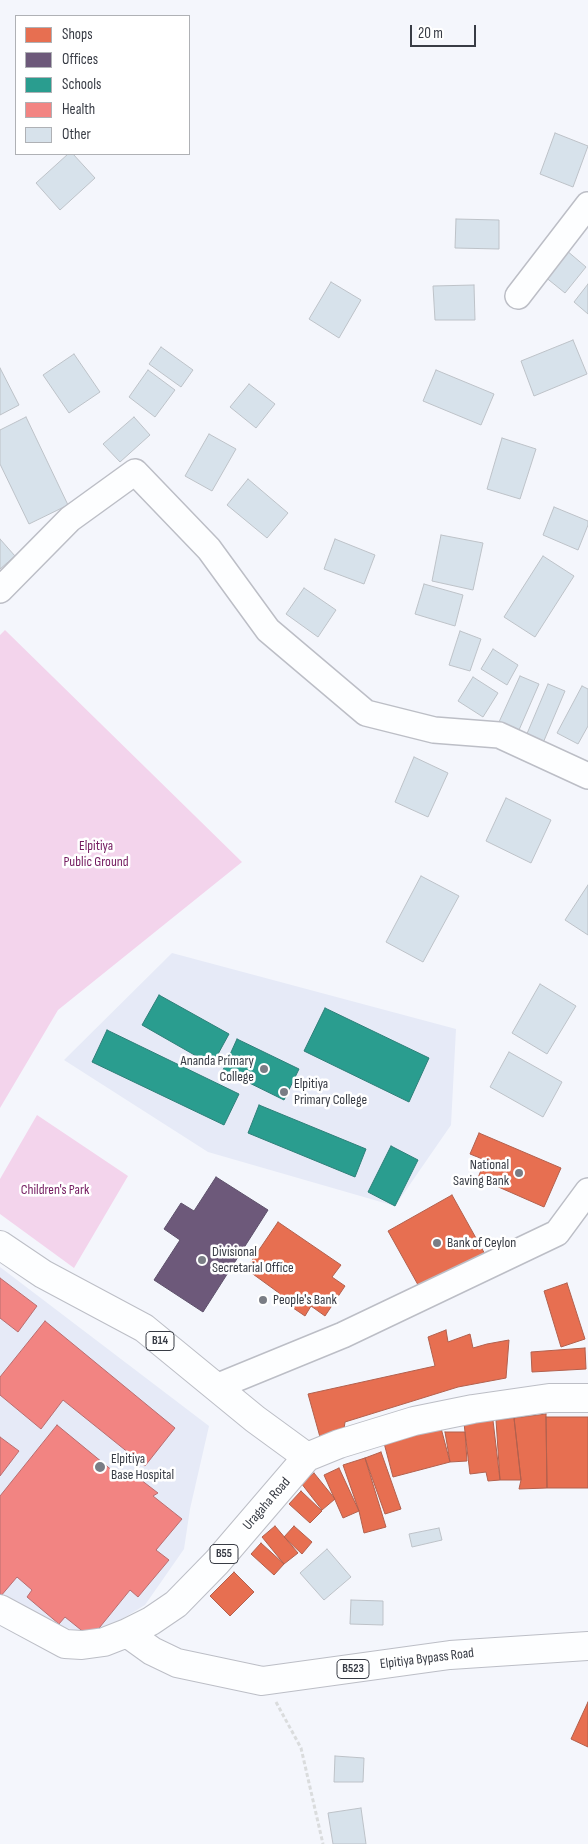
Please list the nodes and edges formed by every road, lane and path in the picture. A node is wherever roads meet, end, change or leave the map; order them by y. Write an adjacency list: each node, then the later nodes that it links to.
1 (588, 205): 2 (street)
2 (518, 296)
3 (0, 590): 4 (street)
4 (588, 776)
5 (588, 1191): 7 (street)
6 (0, 1245): 7 (main road, B14)
7 (216, 1387): 9 (main road, B14)
8 (588, 1398): 9 (main road)
9 (307, 1457): 11 (main road, Uragaha Road / B55)
10 (0, 1609): 11 (main road, Uragaha Road / B55)
11 (127, 1634): 13 (main road, Elpitiya Bypass Road / B523)
12 (588, 1646): 13 (main road, Elpitiya Bypass Road / B523)
13 (262, 1681): 14 (path)
14 (323, 1844)

